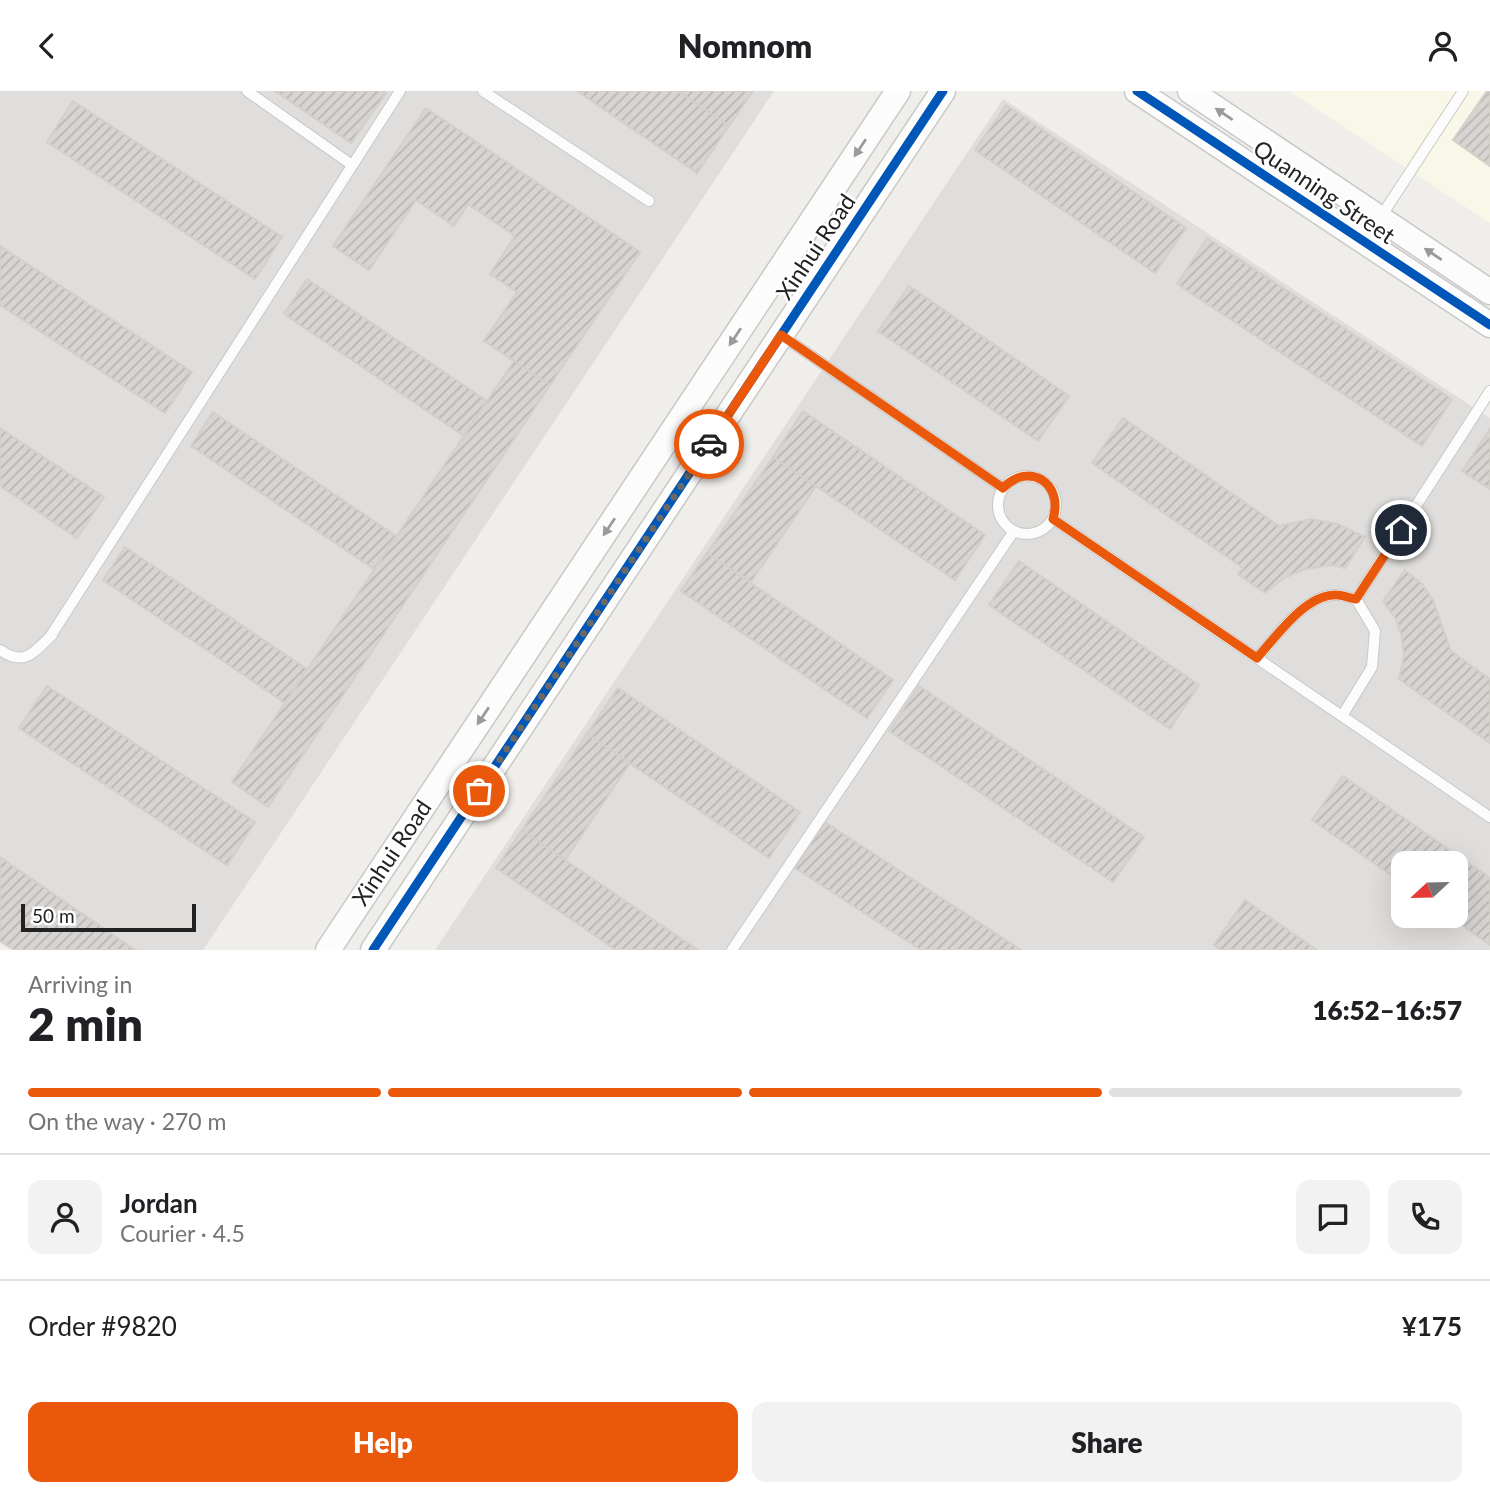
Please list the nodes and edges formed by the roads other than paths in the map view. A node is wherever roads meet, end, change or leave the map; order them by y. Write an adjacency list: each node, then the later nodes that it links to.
1 (247, 91): 9 (lane)
2 (400, 91): 9 (lane)
3 (483, 91): 10 (lane)
4 (898, 91): 25 (street, Xinhui Road, one-way to 25)
5 (943, 91): 15 (street, Xinhui Road)
6 (1137, 91): 12 (street, Quanning Street)
7 (1190, 91): 11 (street, one-way to 7)
8 (1463, 91): 11 (lane)
9 (352, 165): 21 (lane)
10 (649, 201)
11 (1380, 218): 12 (lane); 13 (street, one-way to 11)
12 (1364, 242): 14 (street, Quanning Street)
13 (1490, 292)
14 (1490, 325)
15 (781, 335): 17 (lane); 26 (street, Xinhui Road)
16 (1490, 391): 20 (lane)
17 (1003, 488): 18 (lane); 19 (lane)
18 (1053, 519): 19 (lane); 22 (lane)
19 (1014, 531): 27 (lane)
20 (1356, 599): 22 (lane); 23 (lane)
21 (0, 650)
22 (1257, 658): 23 (lane)
23 (1342, 716): 24 (lane)
24 (1490, 817)
25 (328, 950)
26 (373, 950)
27 (732, 950)

